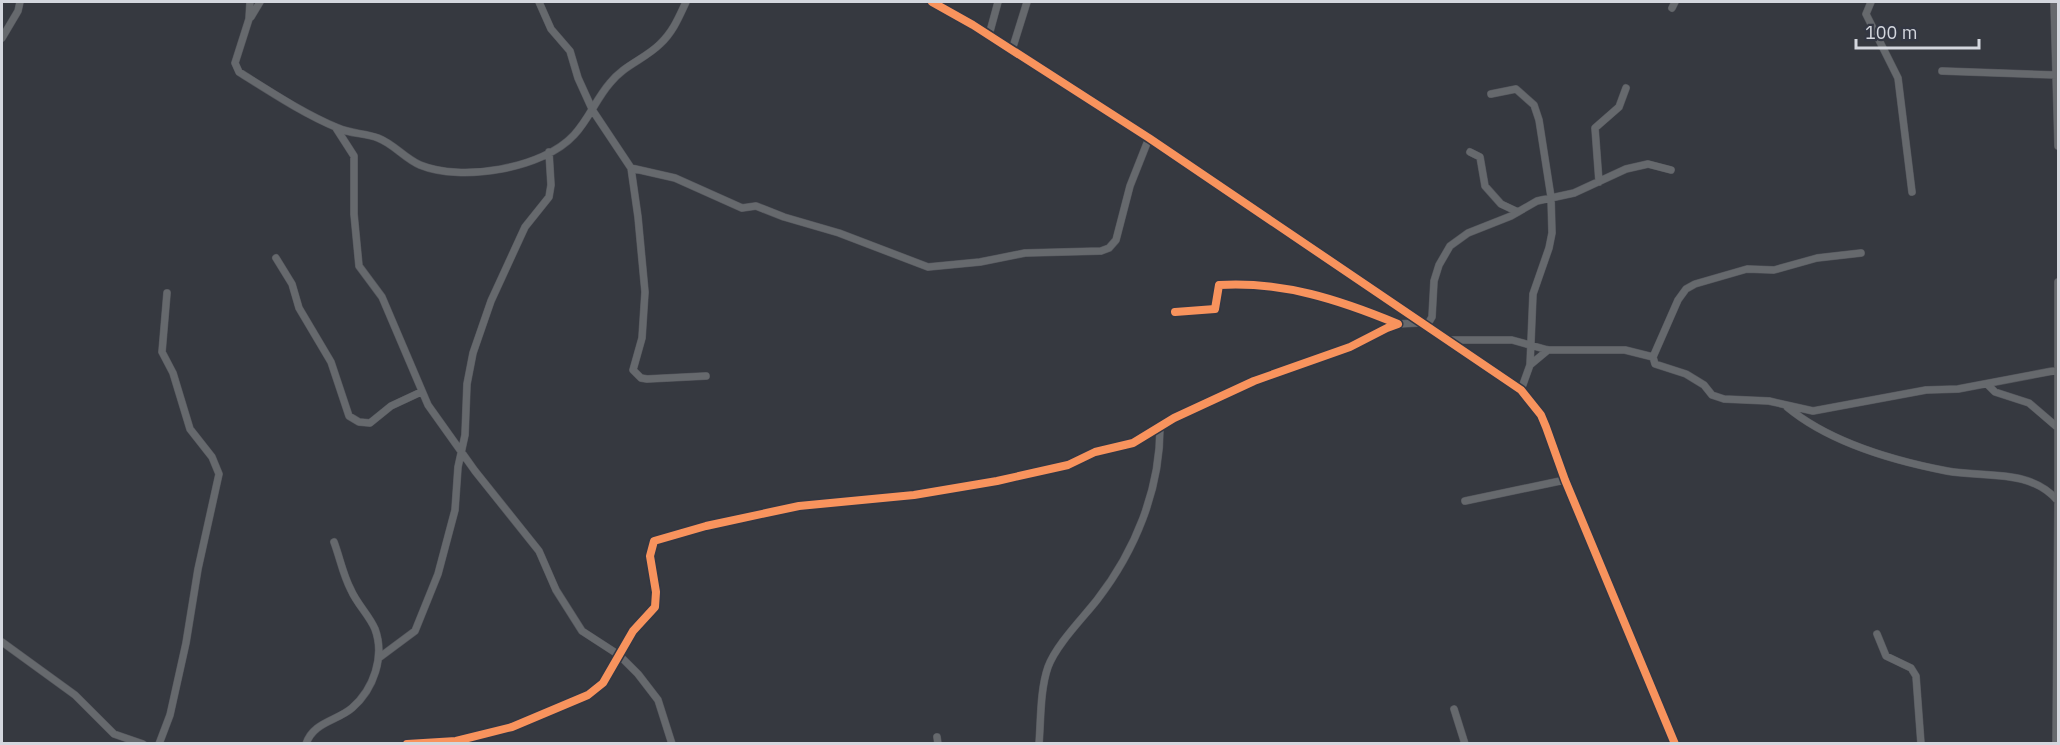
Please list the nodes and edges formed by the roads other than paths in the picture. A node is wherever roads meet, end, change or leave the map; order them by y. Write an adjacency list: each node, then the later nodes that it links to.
1 (20, 2): 13 (street)
2 (250, 2): 11 (street)
3 (261, 2): 11 (street)
4 (539, 2): 19 (street)
5 (686, 2): 19 (street)
6 (932, 2): 12 (street)
7 (998, 2): 12 (street)
8 (1027, 2): 14 (street)
9 (1871, 2): 28 (street)
10 (2052, 2): 16 (street)
11 (249, 19): 20 (street)
12 (989, 35): 14 (street)
13 (2, 38)
14 (1012, 50): 21 (street)
15 (1942, 71): 16 (street)
16 (2057, 75): 22 (street)
17 (1626, 88): 27 (street)
18 (1491, 94): 29 (street)
19 (593, 111): 23 (street); 25 (street)
20 (336, 128): 23 (street); 48 (street)
21 (1149, 138): 25 (street); 36 (street)
22 (2058, 146)
23 (549, 152): 52 (street)
24 (1470, 152): 30 (street)
25 (631, 168): 45 (street)
26 (1671, 170): 27 (street)
27 (1599, 182): 29 (street)
28 (1912, 192)
29 (1551, 197): 30 (street); 40 (street)
30 (1518, 212): 38 (street)
31 (1861, 253): 42 (street)
32 (276, 258): 48 (street)
33 (2058, 282): 44 (street)
34 (167, 293): 63 (street)
35 (1175, 312): 37 (street)
36 (1418, 323): 37 (street); 38 (street)
37 (1398, 324): 51 (street)
38 (1426, 327): 39 (street)
39 (1449, 340): 40 (street); 47 (street)
40 (1531, 346): 41 (street); 43 (street)
41 (1548, 350): 42 (street); 43 (street)
42 (1653, 357): 49 (street)
43 (1530, 365): 47 (street)
44 (2058, 370): 46 (street); 50 (street)
45 (706, 376)
46 (1988, 384): 49 (street); 50 (street)
47 (1521, 390): 53 (street)
48 (421, 392): 52 (street)
49 (1785, 406): 55 (street)
50 (2057, 427): 55 (street)
51 (1160, 428): 59 (street); 67 (street)
52 (462, 453): 59 (street); 60 (street)
53 (1565, 480): 54 (street); 69 (street)
54 (1465, 501)
55 (2058, 501): 71 (street)
56 (334, 542): 60 (street)
57 (1877, 634): 70 (street)
58 (2, 642): 62 (street)
59 (619, 655): 65 (street); 66 (street)
60 (380, 657): 64 (street)
61 (1454, 709): 68 (street)
62 (143, 744)
63 (159, 744)
64 (306, 744)
65 (407, 744)
66 (672, 744)
67 (1039, 744)
68 (1465, 744)
69 (1675, 744)
70 (1921, 744)
71 (2056, 744)

